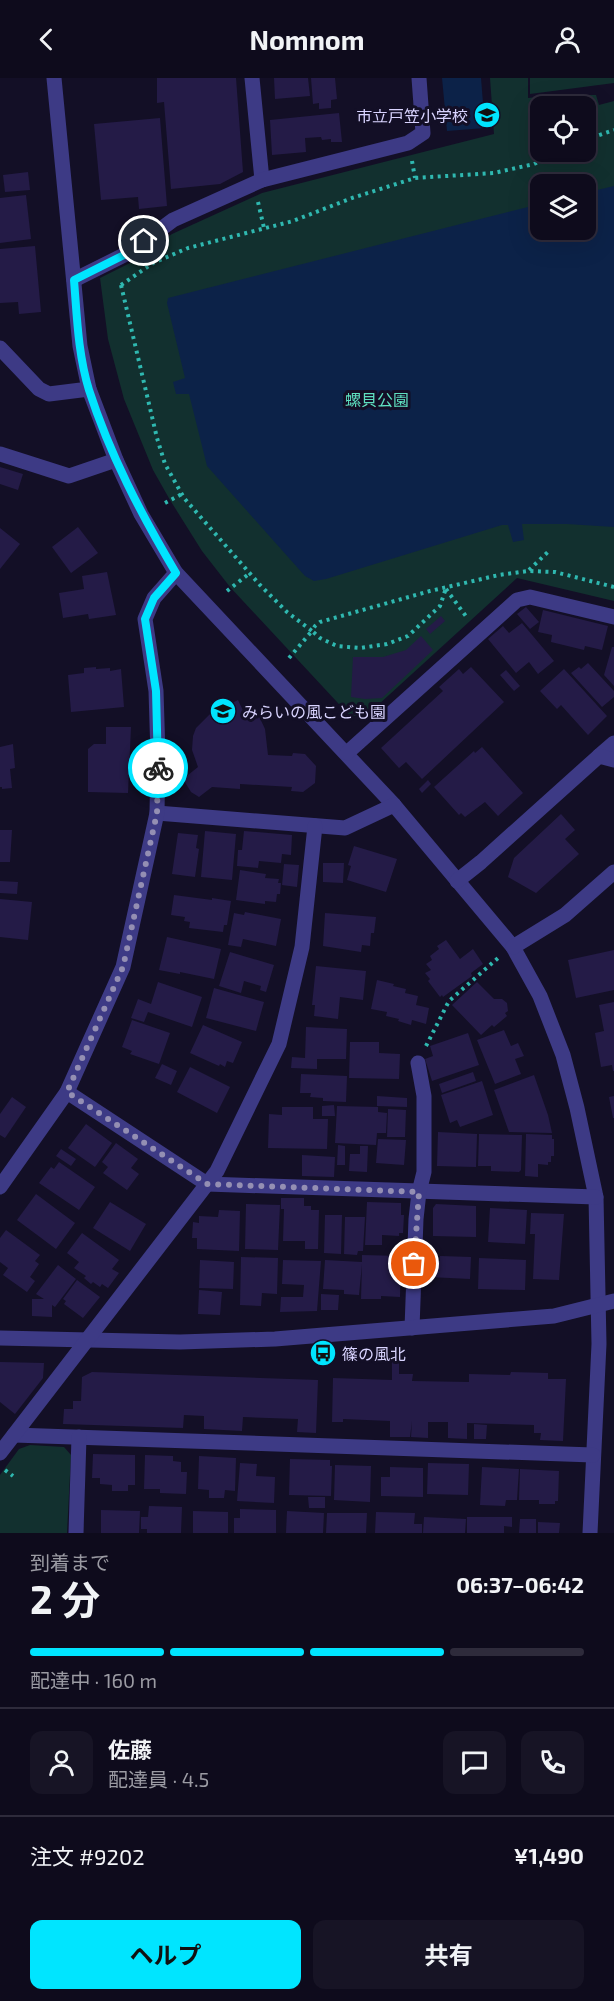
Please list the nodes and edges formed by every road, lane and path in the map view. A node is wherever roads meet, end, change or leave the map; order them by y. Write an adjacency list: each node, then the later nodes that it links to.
1 (54, 78): 8 (street)
2 (252, 78): 7 (street)
3 (419, 78): 7 (street)
4 (614, 130): 5 (path)
5 (596, 136)
6 (538, 162): 13 (path)
7 (262, 180): 8 (street)
8 (74, 280): 10 (street)
9 (0, 348): 10 (street)
10 (89, 389): 12 (street)
11 (0, 454): 12 (street)
12 (116, 460): 17 (street)
13 (182, 494): 14 (path); 18 (path)
14 (165, 503)
15 (550, 550): 16 (path)
16 (528, 571): 19 (path); 20 (path)
17 (176, 573): 27 (street); 30 (street)
18 (250, 573): 21 (path); 24 (path)
19 (614, 587)
20 (446, 588): 23 (path); 24 (path); 24 (path)
21 (227, 591)
22 (614, 617): 27 (street)
23 (472, 625)
24 (312, 631): 25 (path)
25 (289, 658)
26 (614, 743): 28 (street)
27 (347, 753): 29 (street)
28 (607, 758): 33 (street)
29 (394, 805): 31 (street); 33 (street)
30 (157, 813): 31 (street); 36 (street)
31 (315, 826): 37 (street)
32 (614, 872): 34 (street)
33 (457, 881): 34 (street)
34 (513, 947): 35 (path); 40 (street)
35 (418, 1063): 39 (street)
36 (67, 1092): 37 (street); 38 (street)
37 (207, 1184): 39 (street); 45 (street)
38 (0, 1187)
39 (419, 1192): 40 (street); 43 (street)
40 (596, 1197): 42 (street)
41 (614, 1301): 42 (street)
42 (598, 1306): 43 (street); 49 (street)
43 (412, 1328): 45 (street)
44 (0, 1338): 45 (street)
45 (86, 1339): 46 (street)
46 (14, 1435): 47 (street); 48 (street)
47 (79, 1437): 49 (street); 52 (street)
48 (0, 1453)
49 (593, 1455): 53 (street)
50 (4, 1469): 51 (path)
51 (13, 1476)
52 (76, 1533)
53 (590, 1533)

